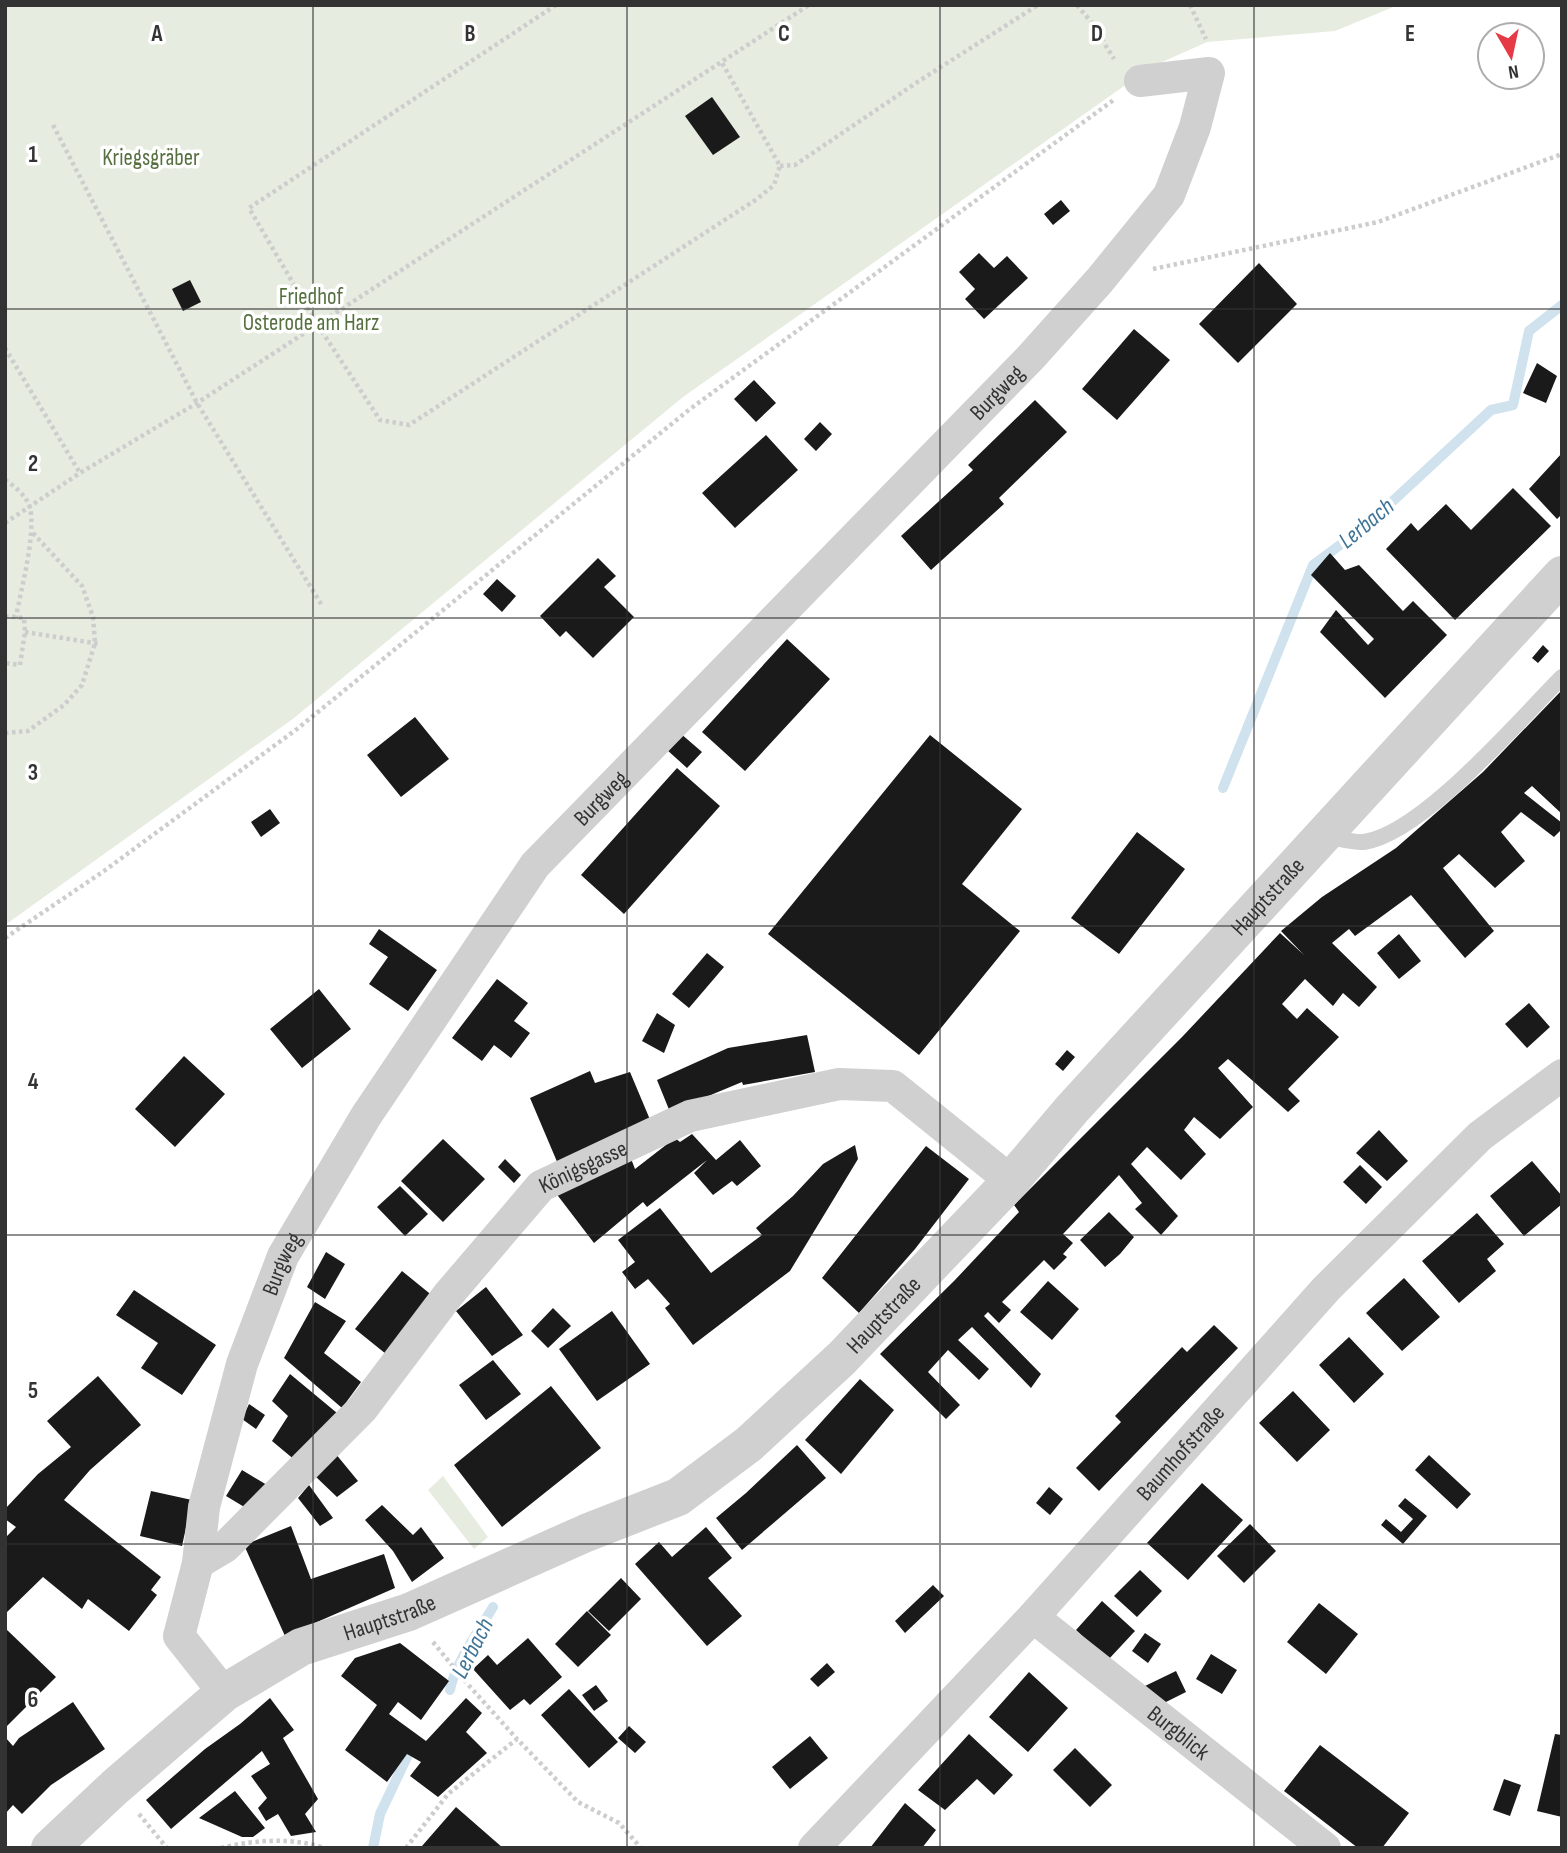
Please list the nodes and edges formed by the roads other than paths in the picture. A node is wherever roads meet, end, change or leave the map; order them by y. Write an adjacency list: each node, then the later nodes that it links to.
1 (1140, 81): 7 (street, Burgweg)
2 (1562, 575): 4 (street, Hauptstraße)
3 (1562, 677): 4 (lane)
4 (1324, 836): 6 (street, Hauptstraße)
5 (1562, 1075): 8 (street, Baumhofstraße)
6 (1011, 1181): 7 (street, Königsgasse); 9 (street, Hauptstraße)
7 (198, 1563): 9 (street, Burgweg)
8 (1033, 1617): 11 (street, Baumhofstraße); 12 (street, Burgblick)
9 (224, 1693): 10 (street, Hauptstraße)
10 (50, 1848)
11 (814, 1848)
12 (1325, 1848)

